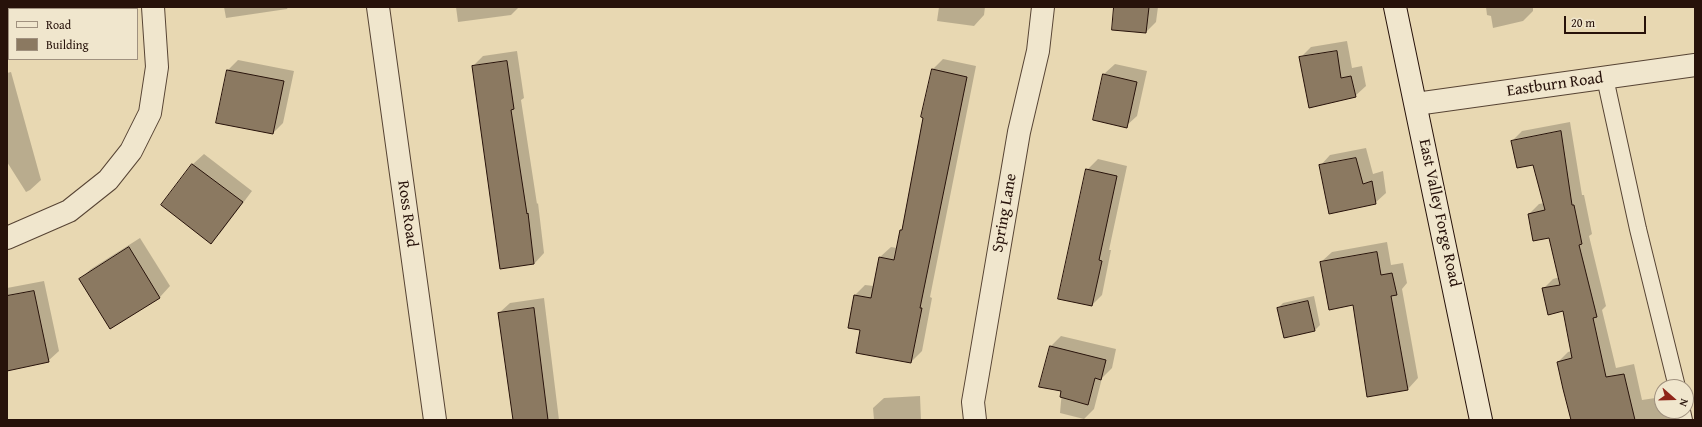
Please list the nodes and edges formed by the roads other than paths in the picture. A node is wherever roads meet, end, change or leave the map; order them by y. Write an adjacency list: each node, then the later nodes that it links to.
1 (153, 7): 8 (street)
2 (378, 7): 10 (street, Ross Road)
3 (1043, 7): 11 (street, Spring Lane)
4 (1396, 7): 7 (street, East Valley Forge Road)
5 (1695, 65): 6 (street, Eastburn Road)
6 (1605, 78): 7 (street, Eastburn Road); 9 (lane)
7 (1416, 104): 12 (street, East Valley Forge Road)
8 (7, 238)
9 (1675, 379)
10 (435, 420)
11 (975, 420)
12 (1481, 420)

